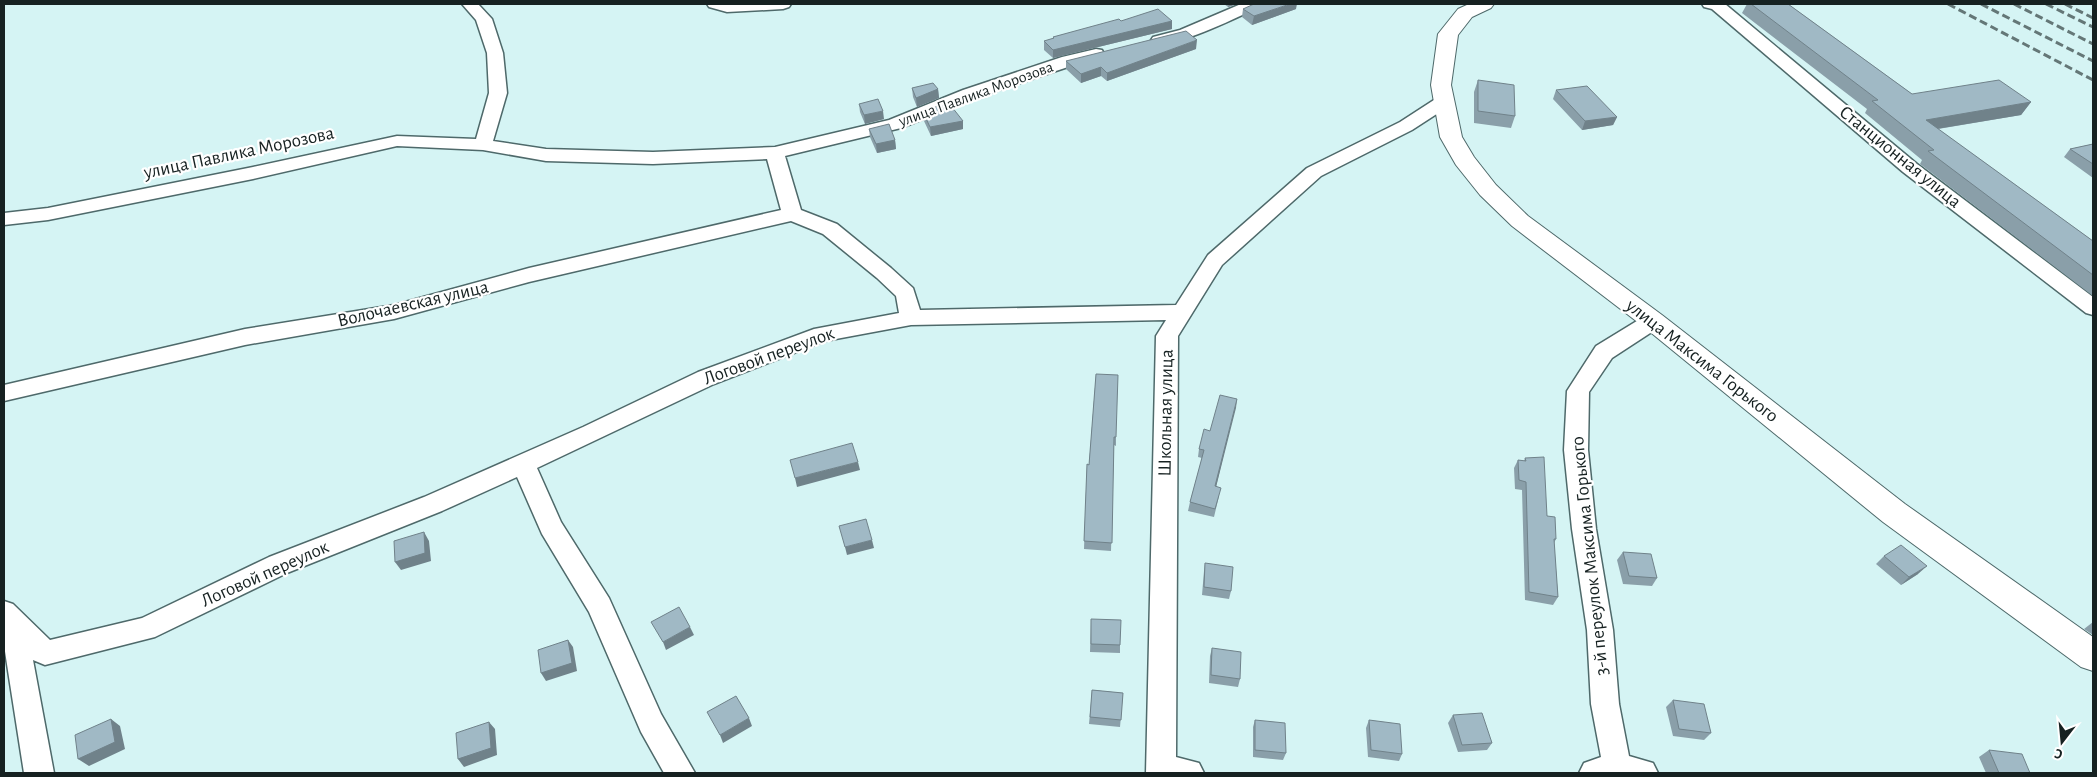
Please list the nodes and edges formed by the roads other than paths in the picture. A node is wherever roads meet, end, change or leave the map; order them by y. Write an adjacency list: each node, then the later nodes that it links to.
1 (470, 4): 10 (street)
2 (716, 4): 3 (street)
3 (783, 4)
4 (1254, 4): 7 (street)
5 (1484, 4): 9 (street, улица Максима Горького)
6 (1710, 4): 14 (street, Станционная улица)
7 (1140, 44)
8 (1113, 50): 11 (street, улица Павлика Морозова)
9 (1443, 102): 15 (street, Школьная улица); 17 (street, улица Максима Горького)
10 (483, 145): 11 (street, улица Павлика Морозова); 13 (street, улица Павлика Морозова)
11 (775, 153): 12 (street)
12 (792, 214): 16 (street); 18 (street, Волочаевская улица)
13 (4, 219)
14 (2093, 308)
15 (1183, 312): 16 (street, Логовой переулок); 22 (street, Школьная улица)
16 (911, 318): 19 (street, Логовой переулок)
17 (1653, 321): 21 (street, улица Максима Горького); 23 (street, 3-й переулок Максима Горького)
18 (4, 393)
19 (523, 463): 20 (street, Логовой переулок); 25 (street)
20 (8, 616): 24 (street, Логовой переулок)
21 (2093, 656)
22 (1171, 772)
23 (1618, 772)
24 (38, 773)
25 (680, 773)

